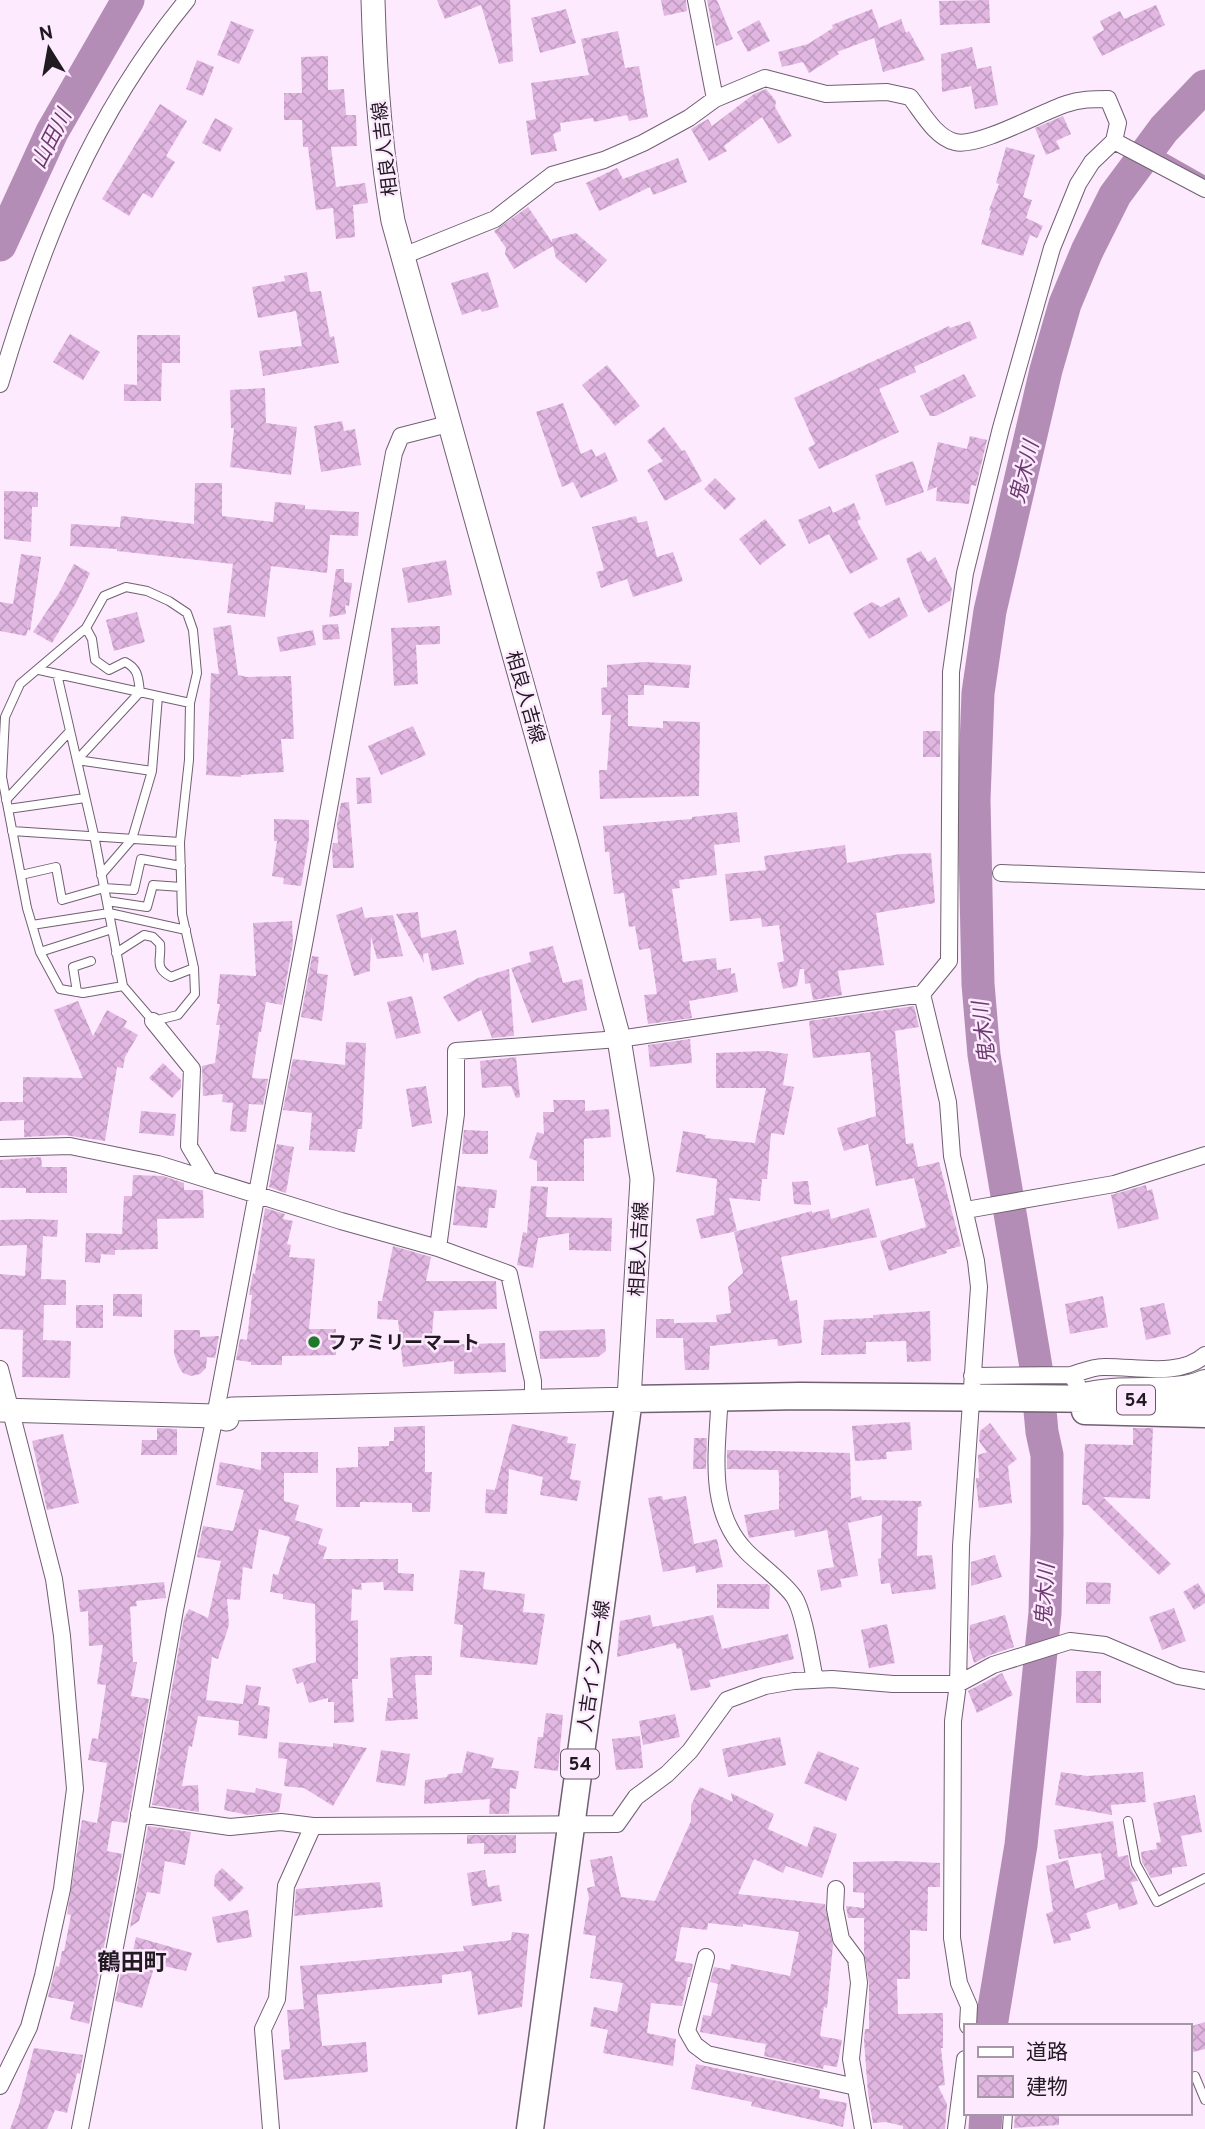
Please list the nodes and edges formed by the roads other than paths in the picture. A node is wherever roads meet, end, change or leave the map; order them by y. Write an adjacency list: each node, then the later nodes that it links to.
1 (187, 0): 8 (street)
2 (373, 0): 7 (main road, 相良人吉線)
3 (696, 0): 4 (street)
4 (715, 99): 5 (street); 7 (street)
5 (1115, 142): 6 (street); 43 (street)
6 (1205, 189)
7 (402, 256): 9 (main road, 相良人吉線)
8 (0, 384)
9 (448, 424): 45 (main road, 相良人吉線); 49 (street)
10 (86, 628): 11 (lane); 13 (lane); 15 (lane)
11 (40, 670): 12 (lane); 20 (lane)
12 (57, 674): 13 (lane); 16 (lane)
13 (141, 692): 14 (lane); 17 (lane)
14 (158, 696): 15 (lane); 18 (lane)
15 (190, 703): 24 (lane)
16 (70, 731): 17 (lane); 20 (lane)
17 (77, 760): 18 (lane); 19 (lane)
18 (152, 771): 23 (lane)
19 (85, 798): 20 (lane); 22 (lane)
20 (7, 804): 21 (lane)
21 (12, 831): 22 (lane); 27 (lane)
22 (94, 835): 23 (lane); 28 (lane)
23 (132, 839): 24 (lane); 28 (lane)
24 (180, 842): 25 (lane)
25 (181, 866): 30 (lane); 31 (lane)
26 (1001, 873): 29 (street)
27 (21, 875): 31 (lane); 34 (lane)
28 (102, 875): 31 (lane)
29 (1205, 881)
30 (181, 887): 32 (lane); 36 (lane)
31 (104, 888): 32 (lane)
32 (107, 901): 33 (lane)
33 (109, 913): 34 (lane); 35 (lane); 36 (lane)
34 (32, 925): 37 (lane)
35 (112, 929): 37 (lane); 38 (lane)
36 (186, 930): 40 (lane)
37 (40, 952): 42 (lane)
38 (117, 953): 40 (lane); 41 (lane)
39 (90, 961): 42 (lane)
40 (194, 968): 44 (lane)
41 (122, 986): 42 (lane); 44 (lane)
42 (77, 992)
43 (922, 994): 45 (street); 50 (street)
44 (153, 1021): 48 (street)
45 (619, 1039): 51 (street); 60 (main road, 相良人吉線)
46 (0, 1148): 48 (street)
47 (1205, 1155): 50 (street)
48 (208, 1178): 49 (street)
49 (256, 1194): 51 (street); 64 (street)
50 (966, 1210): 55 (street)
51 (438, 1248): 58 (street)
52 (1205, 1355): 57 (street)
53 (0, 1369): 61 (street)
54 (1205, 1385): 57 (highway)
55 (972, 1395): 56 (main road, 54); 56 (street); 60 (main road, 54); 62 (main road, 54); 67 (street)
56 (1025, 1395): 57 (main road, 54); 57 (street)
57 (1075, 1398): 59 (main road, 54); 63 (main road, 54)
58 (533, 1402): 60 (main road); 64 (main road)
59 (1205, 1402)
60 (629, 1405): 62 (main road, 54); 64 (main road); 70 (main road, 人吉インター線 / 54)
61 (6, 1410): 64 (main road); 78 (street)
62 (719, 1410): 65 (street)
63 (1205, 1414)
64 (215, 1416): 68 (street)
65 (815, 1680): 67 (street); 70 (street)
66 (1205, 1681): 67 (street)
67 (958, 1684): 75 (street)
68 (139, 1814): 71 (street); 81 (street)
69 (1128, 1821): 72 (lane)
70 (572, 1823): 71 (street); 83 (main road, 人吉インター線 / 54)
71 (313, 1826): 82 (street)
72 (1205, 1878)
73 (836, 1889): 79 (street)
74 (706, 1957): 79 (street)
75 (968, 2024)
76 (964, 2067): 85 (street)
77 (1195, 2076): 80 (lane)
78 (0, 2086)
79 (856, 2087): 84 (street)
80 (1205, 2100)
81 (80, 2129)
82 (271, 2129)
83 (530, 2129)
84 (863, 2129)
85 (956, 2129)

